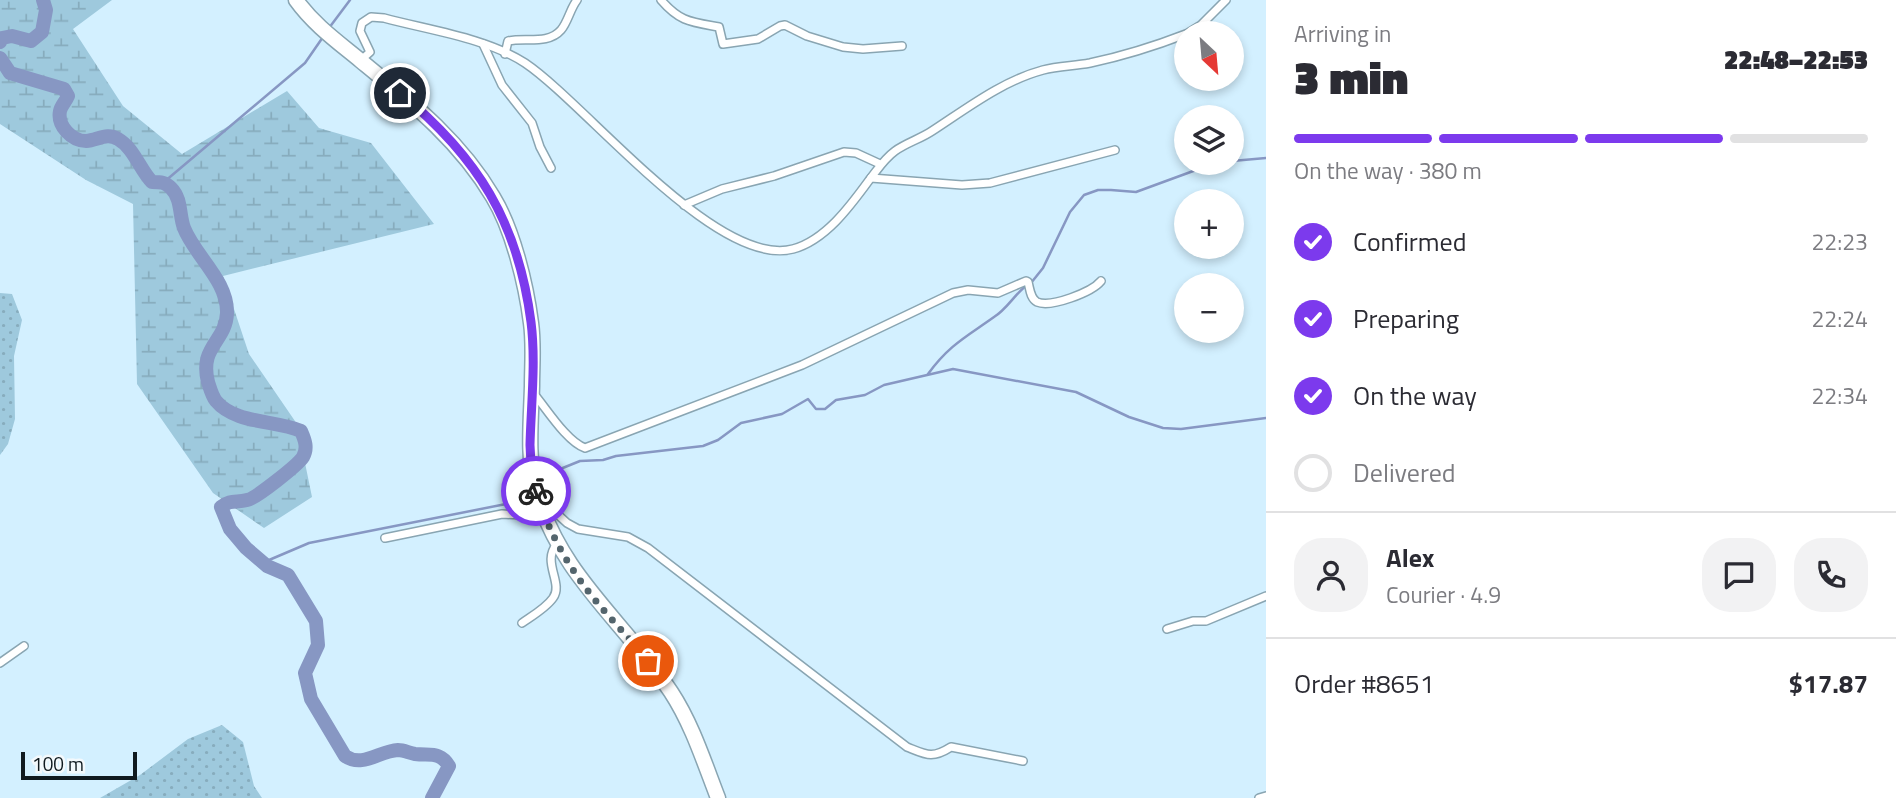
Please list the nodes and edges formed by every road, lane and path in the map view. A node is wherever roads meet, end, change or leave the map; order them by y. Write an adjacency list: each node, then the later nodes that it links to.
1 (296, 0): 10 (highway)
2 (576, 0): 9 (street)
3 (661, 0): 8 (street)
4 (1226, 0): 5 (street)
5 (1205, 21)
6 (1174, 39): 12 (street)
7 (483, 44): 9 (street); 10 (street); 13 (street)
8 (902, 46)
9 (505, 54): 15 (street)
10 (360, 61): 17 (highway)
11 (1115, 150): 14 (street)
12 (880, 164): 14 (street); 15 (street)
13 (551, 168)
14 (871, 177): 15 (street)
15 (684, 205)
16 (1101, 281): 17 (street)
17 (531, 391): 18 (highway)
18 (537, 495): 19 (highway); 27 (street)
19 (544, 516): 20 (street); 21 (highway)
20 (385, 538)
21 (557, 544): 23 (street); 29 (highway)
22 (1266, 596): 24 (street)
23 (522, 623)
24 (1167, 629)
25 (24, 646): 26 (street)
26 (0, 663)
27 (1023, 761)
28 (1266, 796): 30 (street)
29 (718, 798)
30 (1259, 798)

